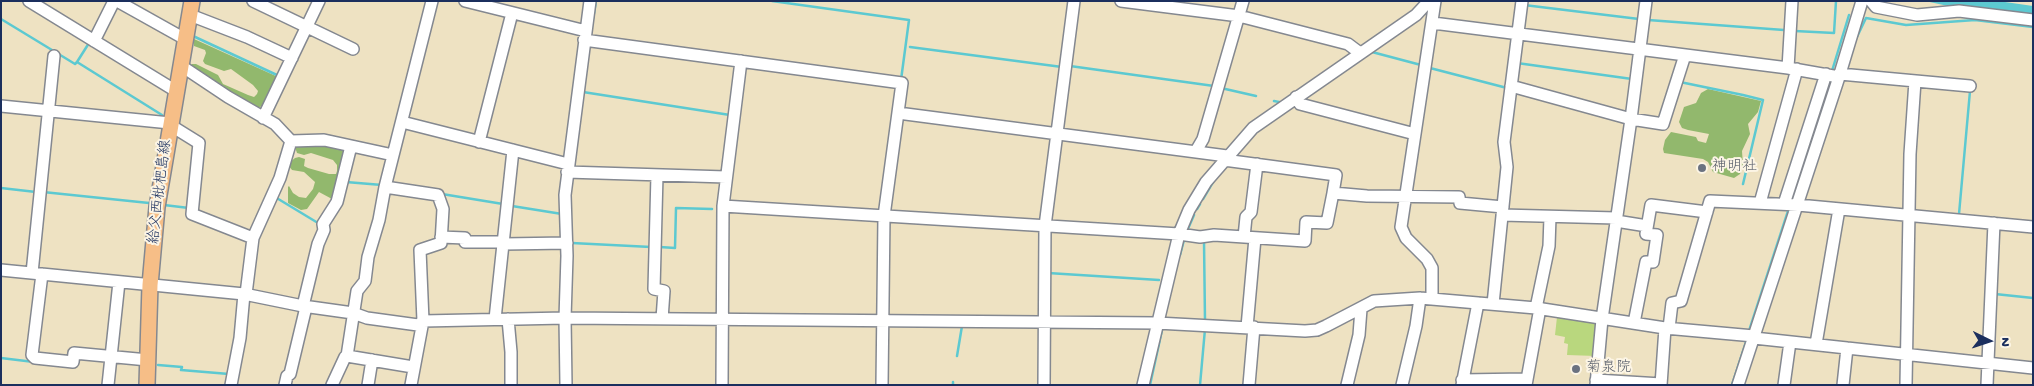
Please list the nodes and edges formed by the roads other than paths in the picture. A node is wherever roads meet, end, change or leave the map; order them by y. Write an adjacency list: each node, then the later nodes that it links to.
1 (29, 1): 27 (street)
2 (116, 1): 26 (street); 27 (street)
3 (253, 1): 23 (street)
4 (319, 1): 23 (street)
5 (432, 1): 48 (street)
6 (465, 1): 19 (street)
7 (590, 1): 25 (street)
8 (1074, 1): 50 (street)
9 (1121, 1): 20 (street)
10 (1243, 1): 20 (street)
11 (1429, 1): 30 (street)
12 (1435, 1): 22 (street)
13 (1522, 1): 24 (street)
14 (1646, 1): 29 (street)
15 (1792, 1): 36 (street)
16 (1862, 1): 37 (street)
17 (1871, 1): 21 (street)
18 (191, 8): 26 (main road, 給父西枇杷島線); 33 (street)
19 (512, 13): 25 (street); 53 (street)
20 (1239, 16): 30 (street); 56 (street)
21 (2033, 20)
22 (1432, 23): 24 (street); 51 (street)
23 (307, 27): 28 (street); 33 (street)
24 (1518, 34): 29 (street); 39 (street)
25 (585, 36): 34 (street); 60 (street)
26 (185, 39): 35 (main road, 給父西枇杷島線)
27 (94, 41): 41 (street)
28 (352, 49)
29 (1640, 50): 32 (street); 47 (street)
30 (1360, 53): 42 (street)
31 (54, 56): 44 (street)
32 (1685, 56): 36 (street); 47 (street)
33 (292, 58): 46 (street)
34 (741, 61): 45 (street); 62 (street)
35 (180, 65): 41 (main road, 給父西枇杷島線); 46 (street)
36 (1792, 69): 37 (street); 66 (street)
37 (1834, 75): 38 (street); 67 (street)
38 (1915, 81): 40 (street); 73 (street)
39 (1511, 86): 47 (street); 70 (street)
40 (1970, 86)
41 (176, 91): 49 (main road, 給父西枇杷島線)
42 (1296, 97): 51 (street); 58 (street)
43 (1, 106): 44 (street)
44 (49, 111): 49 (street); 87 (street)
45 (898, 113): 50 (street); 72 (street)
46 (263, 118): 52 (street)
47 (1631, 119): 75 (street)
48 (402, 122): 53 (street); 57 (street)
49 (170, 124): 82 (street); 89 (main road, 給父西枇杷島線)
50 (1056, 133): 56 (street); 77 (street)
51 (1415, 134): 65 (street)
52 (292, 141): 54 (street); 82 (street)
53 (479, 142): 55 (street)
54 (351, 146): 57 (street); 94 (street)
55 (513, 150): 60 (street); 84 (street)
56 (1196, 151): 58 (street)
57 (393, 155): 63 (street)
58 (1226, 158): 59 (street); 80 (street)
59 (1257, 164): 64 (street); 83 (street)
60 (568, 168): 61 (street); 85 (street)
61 (657, 175): 62 (street); 102 (street)
62 (726, 177): 68 (street)
63 (385, 187): 81 (street); 97 (street)
64 (1333, 194): 65 (street); 83 (street)
65 (1405, 196): 70 (street); 91 (street)
66 (1760, 203): 67 (street); 71 (street)
67 (1791, 205): 69 (street); 111 (street)
68 (723, 206): 72 (street); 103 (street)
69 (1838, 209): 73 (street); 113 (street)
70 (1503, 211): 74 (street); 93 (street)
71 (1707, 212): 78 (street); 110 (street)
72 (884, 216): 77 (street); 105 (street)
73 (1909, 216): 76 (street); 115 (street)
74 (1550, 217): 75 (street); 95 (street)
75 (1616, 219): 78 (street); 101 (street)
76 (1994, 224): 79 (street); 120 (street)
77 (1045, 226): 80 (street); 106 (street)
78 (1647, 226): 108 (street)
79 (2033, 227)
80 (1179, 234): 83 (street); 107 (street)
81 (441, 237): 84 (street); 104 (street)
82 (253, 238): 90 (street)
83 (1249, 238): 109 (street)
84 (504, 243): 85 (street); 99 (street)
85 (567, 244): 98 (street)
86 (1, 270): 87 (street)
87 (37, 274): 88 (street); 116 (street)
88 (119, 282): 89 (street); 116 (street)
89 (150, 285): 90 (street); 118 (main road, 給父西枇杷島線)
90 (245, 294): 94 (street); 129 (street)
91 (1426, 298): 92 (street); 96 (street); 142 (street)
92 (1478, 303): 93 (street); 123 (street)
93 (1493, 304): 95 (street)
94 (304, 306): 97 (street); 130 (street)
95 (1538, 308): 101 (street); 124 (street)
96 (1361, 309): 109 (street); 141 (street)
97 (353, 313): 104 (street); 117 (street)
98 (565, 318): 100 (street); 102 (street); 135 (street)
99 (496, 319): 100 (street); 104 (street)
100 (508, 319): 134 (street)
101 (1602, 319): 108 (street); 125 (street)
102 (662, 320): 103 (street)
103 (722, 320): 105 (street); 136 (street)
104 (423, 321): 121 (street)
105 (883, 322): 106 (street); 137 (street)
106 (1044, 323): 107 (street); 138 (street)
107 (1157, 323): 109 (street); 139 (street)
108 (1634, 323): 110 (street)
109 (1250, 327): 140 (street)
110 (1667, 328): 111 (street); 126 (street)
111 (1751, 336): 112 (street); 143 (street)
112 (1790, 342): 113 (street); 144 (street)
113 (1816, 344): 114 (street)
114 (1847, 348): 115 (street); 145 (street)
115 (1907, 354): 120 (street); 146 (street)
116 (111, 356): 118 (street); 127 (street)
117 (347, 356): 119 (street); 131 (street)
118 (148, 360): 128 (main road, 給父西枇杷島線)
119 (372, 360): 121 (street); 132 (street)
120 (1988, 363): 122 (street); 147 (street)
121 (413, 367): 133 (street)
122 (2033, 368)
123 (1462, 382): 124 (street)
124 (1526, 382)
125 (1596, 382): 126 (street)
126 (1661, 384)
127 (108, 385)
128 (147, 385)
129 (231, 385)
130 (285, 385)
131 (332, 385)
132 (368, 385)
133 (411, 385)
134 (511, 385)
135 (566, 385)
136 (722, 385)
137 (882, 385)
138 (1044, 385)
139 (1143, 385)
140 (1249, 385)
141 (1347, 385)
142 (1402, 385)
143 (1738, 385)
144 (1784, 385)
145 (1843, 385)
146 (1906, 385)
147 (1987, 385)

